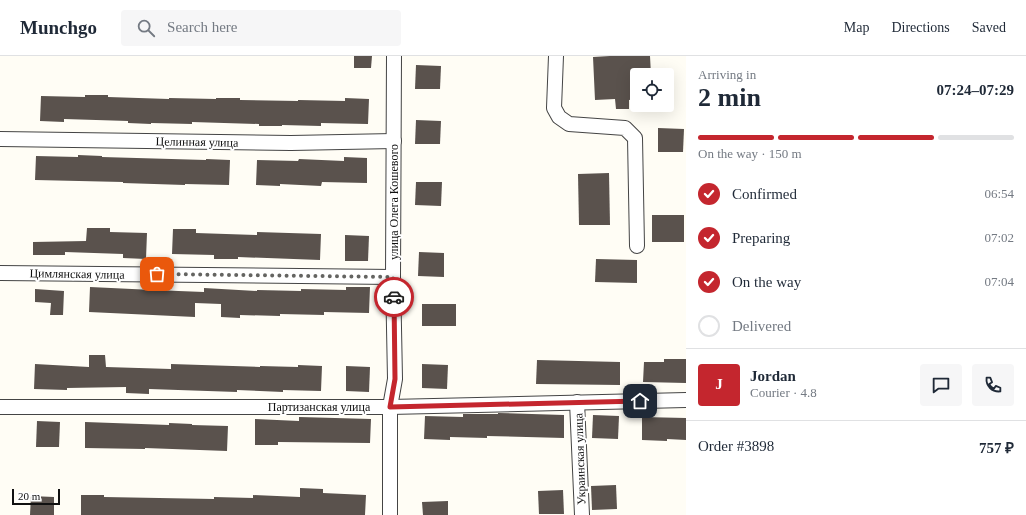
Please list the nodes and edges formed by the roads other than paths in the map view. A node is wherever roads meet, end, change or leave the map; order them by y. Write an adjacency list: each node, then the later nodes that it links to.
1 (394, 56): 4 (street, улица Олега Кошевого)
2 (556, 56): 5 (street)
3 (0, 139): 4 (street, Целинная улица)
4 (394, 141): 7 (street, улица Олега Кошевого)
5 (637, 246)
6 (0, 273): 7 (street, Цимлянская улица)
7 (393, 277): 11 (street, улица Олега Кошевого)
8 (686, 400): 9 (street, Партизанская улица)
9 (577, 402): 11 (street, Партизанская улица); 13 (street, Украинская улица)
10 (0, 407): 11 (street, Партизанская улица)
11 (390, 407): 12 (street, улица Олега Кошевого)
12 (390, 515)
13 (582, 515)

